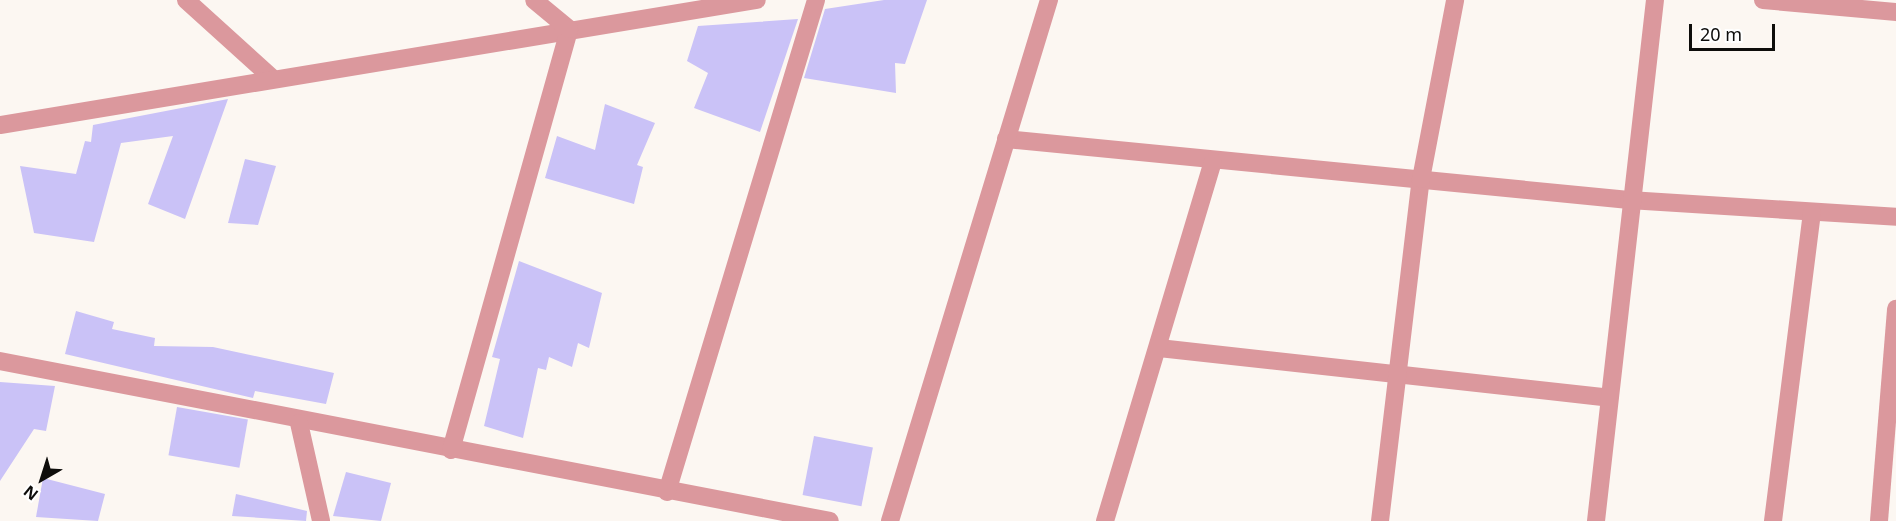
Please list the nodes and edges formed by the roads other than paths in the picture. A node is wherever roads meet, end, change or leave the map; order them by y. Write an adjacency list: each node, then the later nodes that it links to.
1 (186, 0): 11 (street)
2 (534, 0): 10 (street)
3 (757, 0): 10 (street)
4 (816, 0): 26 (street)
5 (1049, 0): 13 (street)
6 (1455, 0): 15 (street)
7 (1655, 0): 16 (street)
8 (1763, 0): 9 (street)
9 (1896, 12)
10 (569, 29): 11 (street); 25 (street)
11 (271, 77): 12 (street)
12 (0, 125)
13 (1006, 139): 14 (street); 29 (street)
14 (1213, 162): 15 (street); 20 (street)
15 (1421, 178): 16 (street); 22 (street)
16 (1629, 200): 17 (street); 23 (street)
17 (1812, 212): 18 (street); 33 (street)
18 (1896, 217)
19 (1896, 309): 34 (street)
20 (1159, 348): 22 (street); 30 (street)
21 (0, 361): 24 (street)
22 (1401, 373): 23 (street); 31 (street)
23 (1609, 398): 32 (street)
24 (299, 423): 25 (street); 27 (street)
25 (451, 450): 26 (street)
26 (667, 492): 28 (street)
27 (321, 521)
28 (830, 521)
29 (890, 521)
30 (1105, 521)
31 (1380, 521)
32 (1596, 521)
33 (1773, 521)
34 (1879, 521)

